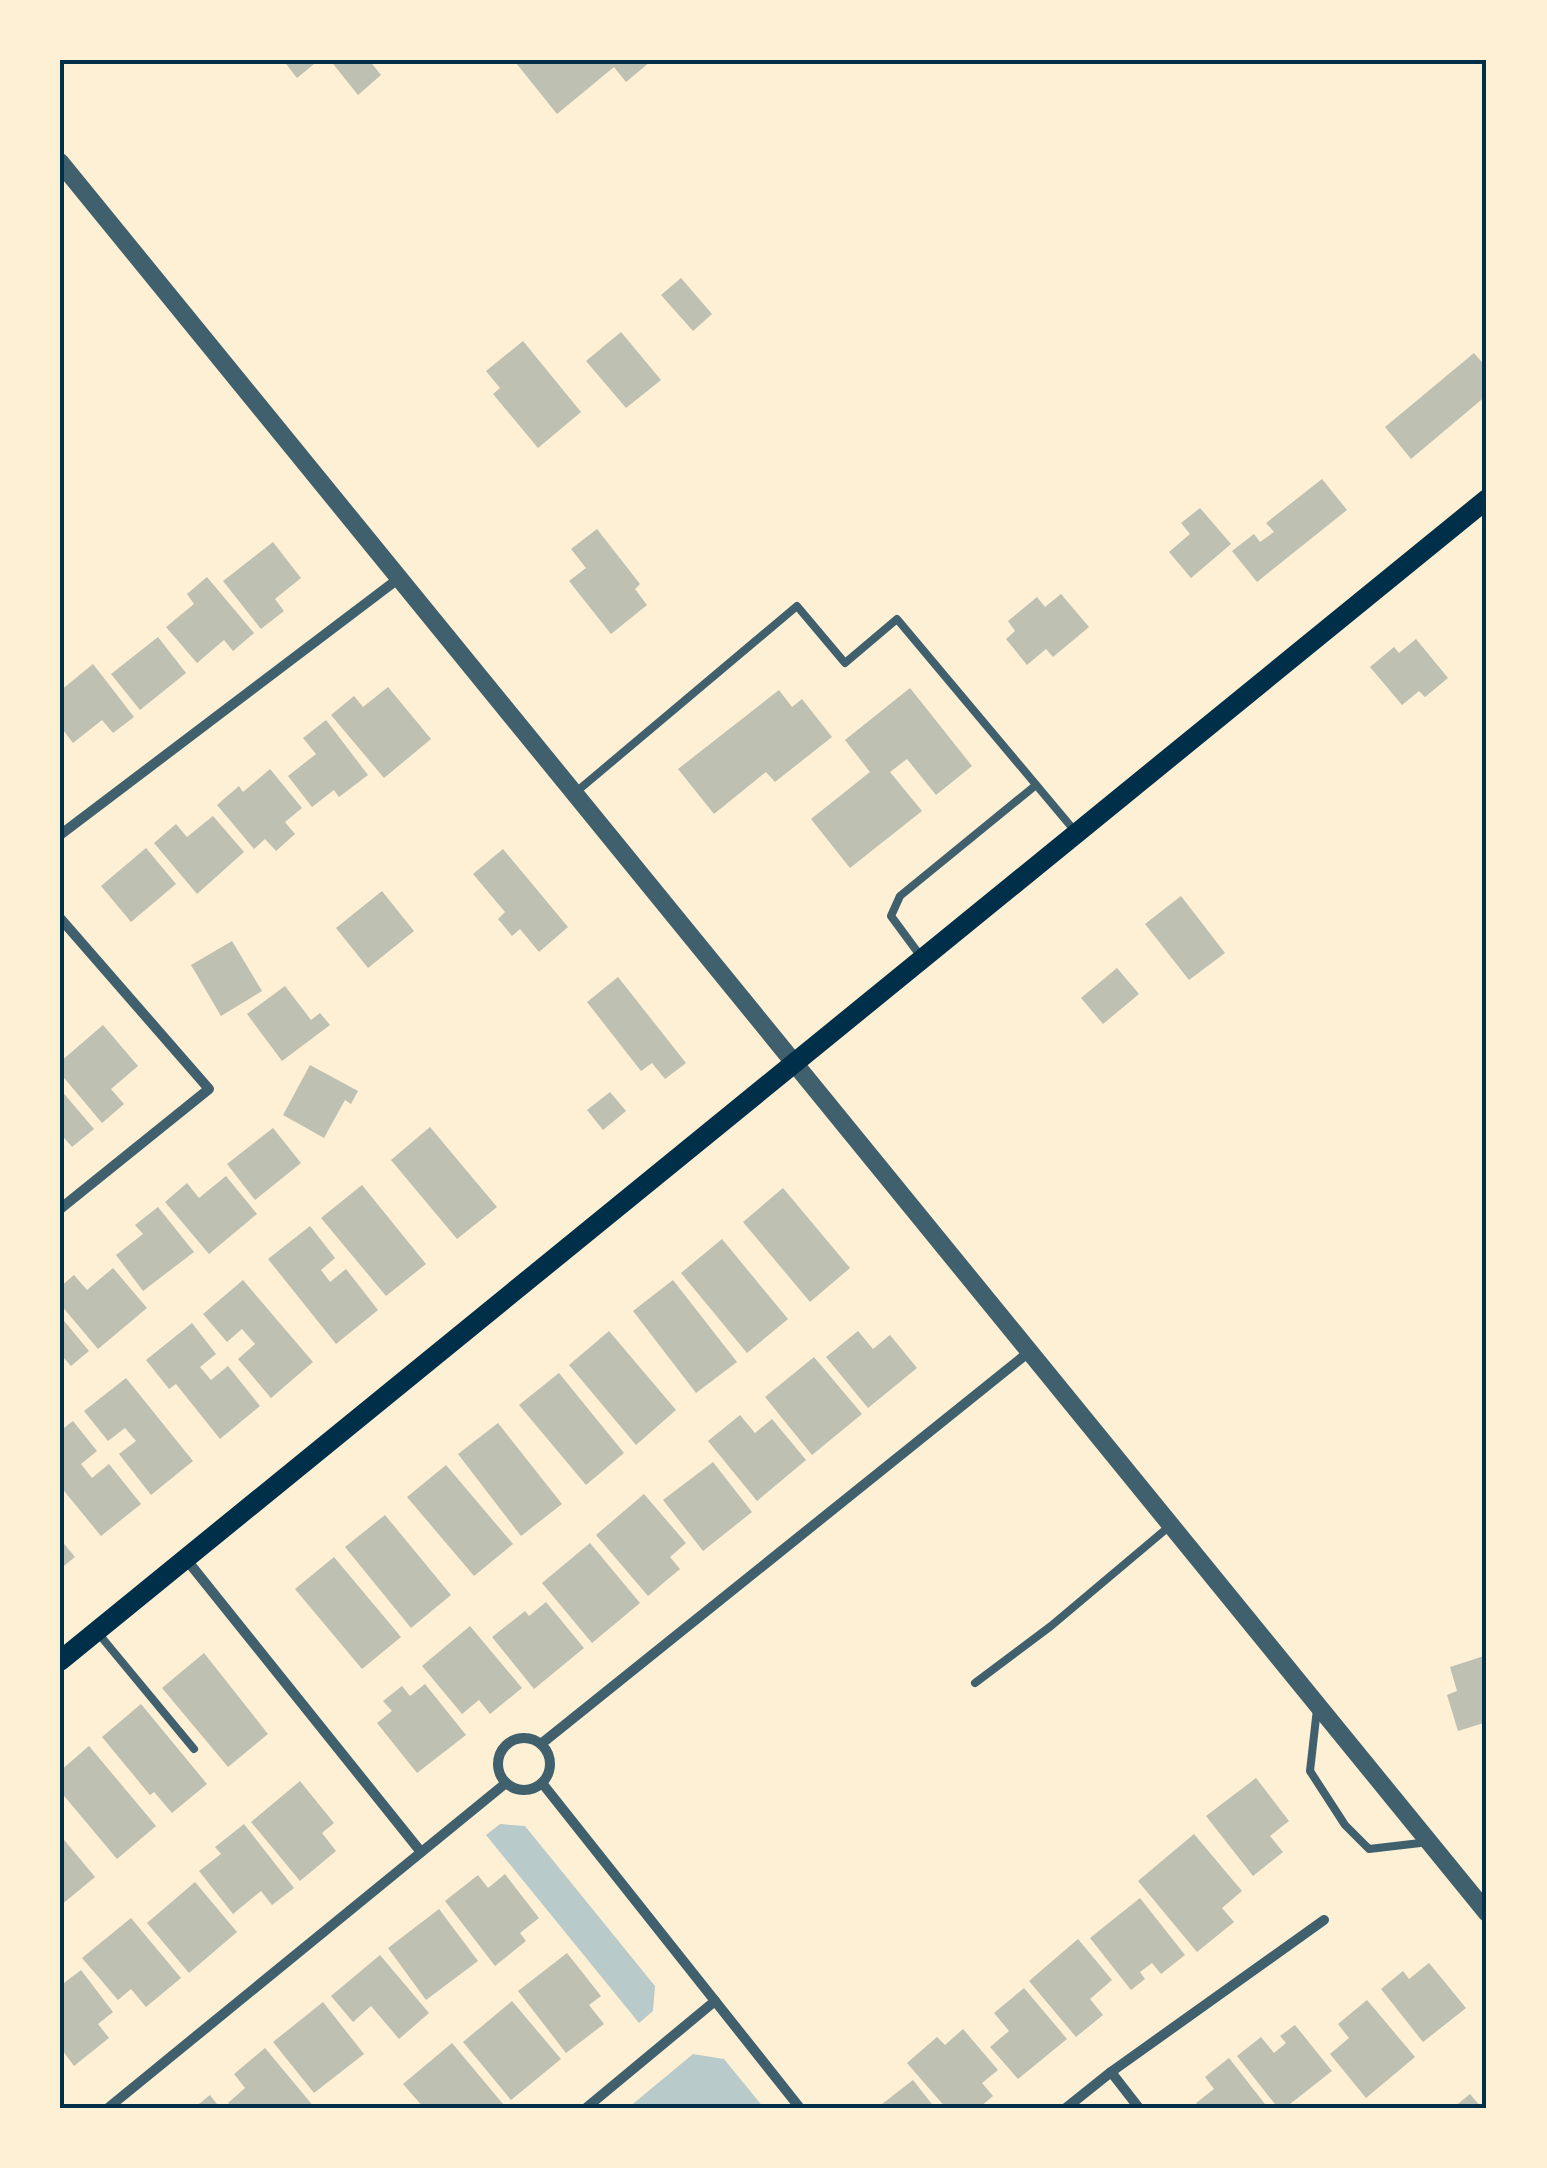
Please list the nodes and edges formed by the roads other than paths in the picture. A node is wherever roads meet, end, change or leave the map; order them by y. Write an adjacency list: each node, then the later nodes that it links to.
1 (60, 162): 3 (street)
2 (1487, 499): 6 (main road)
3 (398, 579): 5 (street); 7 (street)
4 (1036, 785): 5 (lane); 6 (lane); 9 (lane)
5 (574, 794): 10 (street)
6 (1077, 833): 9 (main road)
7 (60, 835)
8 (60, 918): 11 (street)
9 (923, 959): 10 (main road)
10 (794, 1064): 12 (street); 14 (main road)
11 (60, 1209)
12 (1030, 1352): 13 (street); 19 (street)
13 (1171, 1526): 17 (lane); 18 (street)
14 (185, 1559): 15 (main road); 24 (street)
15 (96, 1631): 16 (main road); 20 (lane)
16 (60, 1661)
17 (975, 1683)
18 (1317, 1704): 23 (street); 23 (lane)
19 (541, 1744): 21 (street); 22 (street)
20 (194, 1749)
21 (506, 1783): 22 (street); 24 (street)
22 (542, 1783): 27 (street)
23 (1430, 1842): 25 (street)
24 (421, 1852): 29 (street)
25 (1487, 1912)
26 (1324, 1920): 28 (street)
27 (715, 2001): 30 (street); 31 (street)
28 (1110, 2072): 32 (street); 33 (street)
29 (108, 2108)
30 (586, 2108)
31 (800, 2108)
32 (1066, 2108)
33 (1139, 2108)

